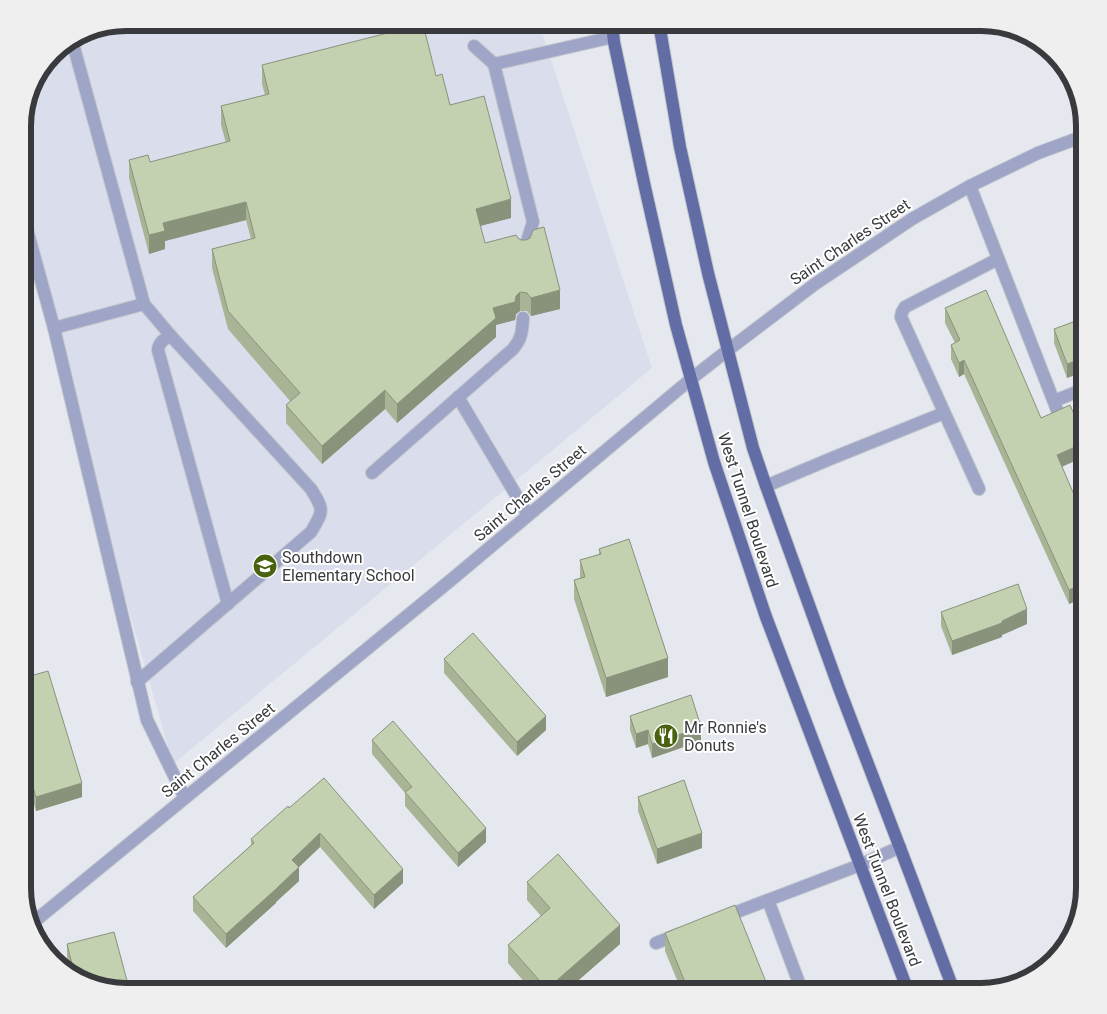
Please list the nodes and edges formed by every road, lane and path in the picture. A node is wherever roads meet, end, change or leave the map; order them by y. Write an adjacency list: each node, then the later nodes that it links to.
1 (613, 31): 3 (main road, West Tunnel Boulevard)
2 (660, 31): 16 (main road, West Tunnel Boulevard)
3 (613, 37): 6 (street); 17 (main road, West Tunnel Boulevard)
4 (474, 46): 6 (street)
5 (74, 47): 12 (street)
6 (494, 64): 10 (street)
7 (1076, 139): 8 (street, Saint Charles Street)
8 (970, 186): 11 (street); 16 (street, Saint Charles Street)
9 (31, 244): 14 (street)
10 (524, 251)
11 (998, 259): 20 (street); 21 (street)
12 (144, 304): 14 (street); 15 (street)
13 (523, 318): 19 (street)
14 (54, 328): 28 (street)
15 (171, 336): 27 (street); 27 (street)
16 (728, 350): 17 (street, Saint Charles Street); 24 (main road, West Tunnel Boulevard)
17 (691, 379): 26 (street, Saint Charles Street); 31 (main road, West Tunnel Boulevard)
18 (1076, 392): 20 (street)
19 (458, 397): 23 (street); 26 (street)
20 (1054, 400): 22 (street)
21 (944, 413): 24 (street); 25 (street)
22 (1059, 415)
23 (372, 473)
24 (766, 486): 30 (main road, West Tunnel Boulevard)
25 (978, 489)
26 (528, 516): 29 (street, Saint Charles Street)
27 (228, 604): 28 (street)
28 (138, 682): 29 (street)
29 (185, 798): 33 (street, Saint Charles Street)
30 (900, 848): 31 (street); 39 (main road, West Tunnel Boulevard)
31 (860, 865): 32 (street); 38 (main road, West Tunnel Boulevard)
32 (768, 900): 34 (street); 37 (street)
33 (37, 920)
34 (708, 924)
35 (691, 930): 36 (street)
36 (656, 944)
37 (799, 983)
38 (905, 983)
39 (951, 983)

